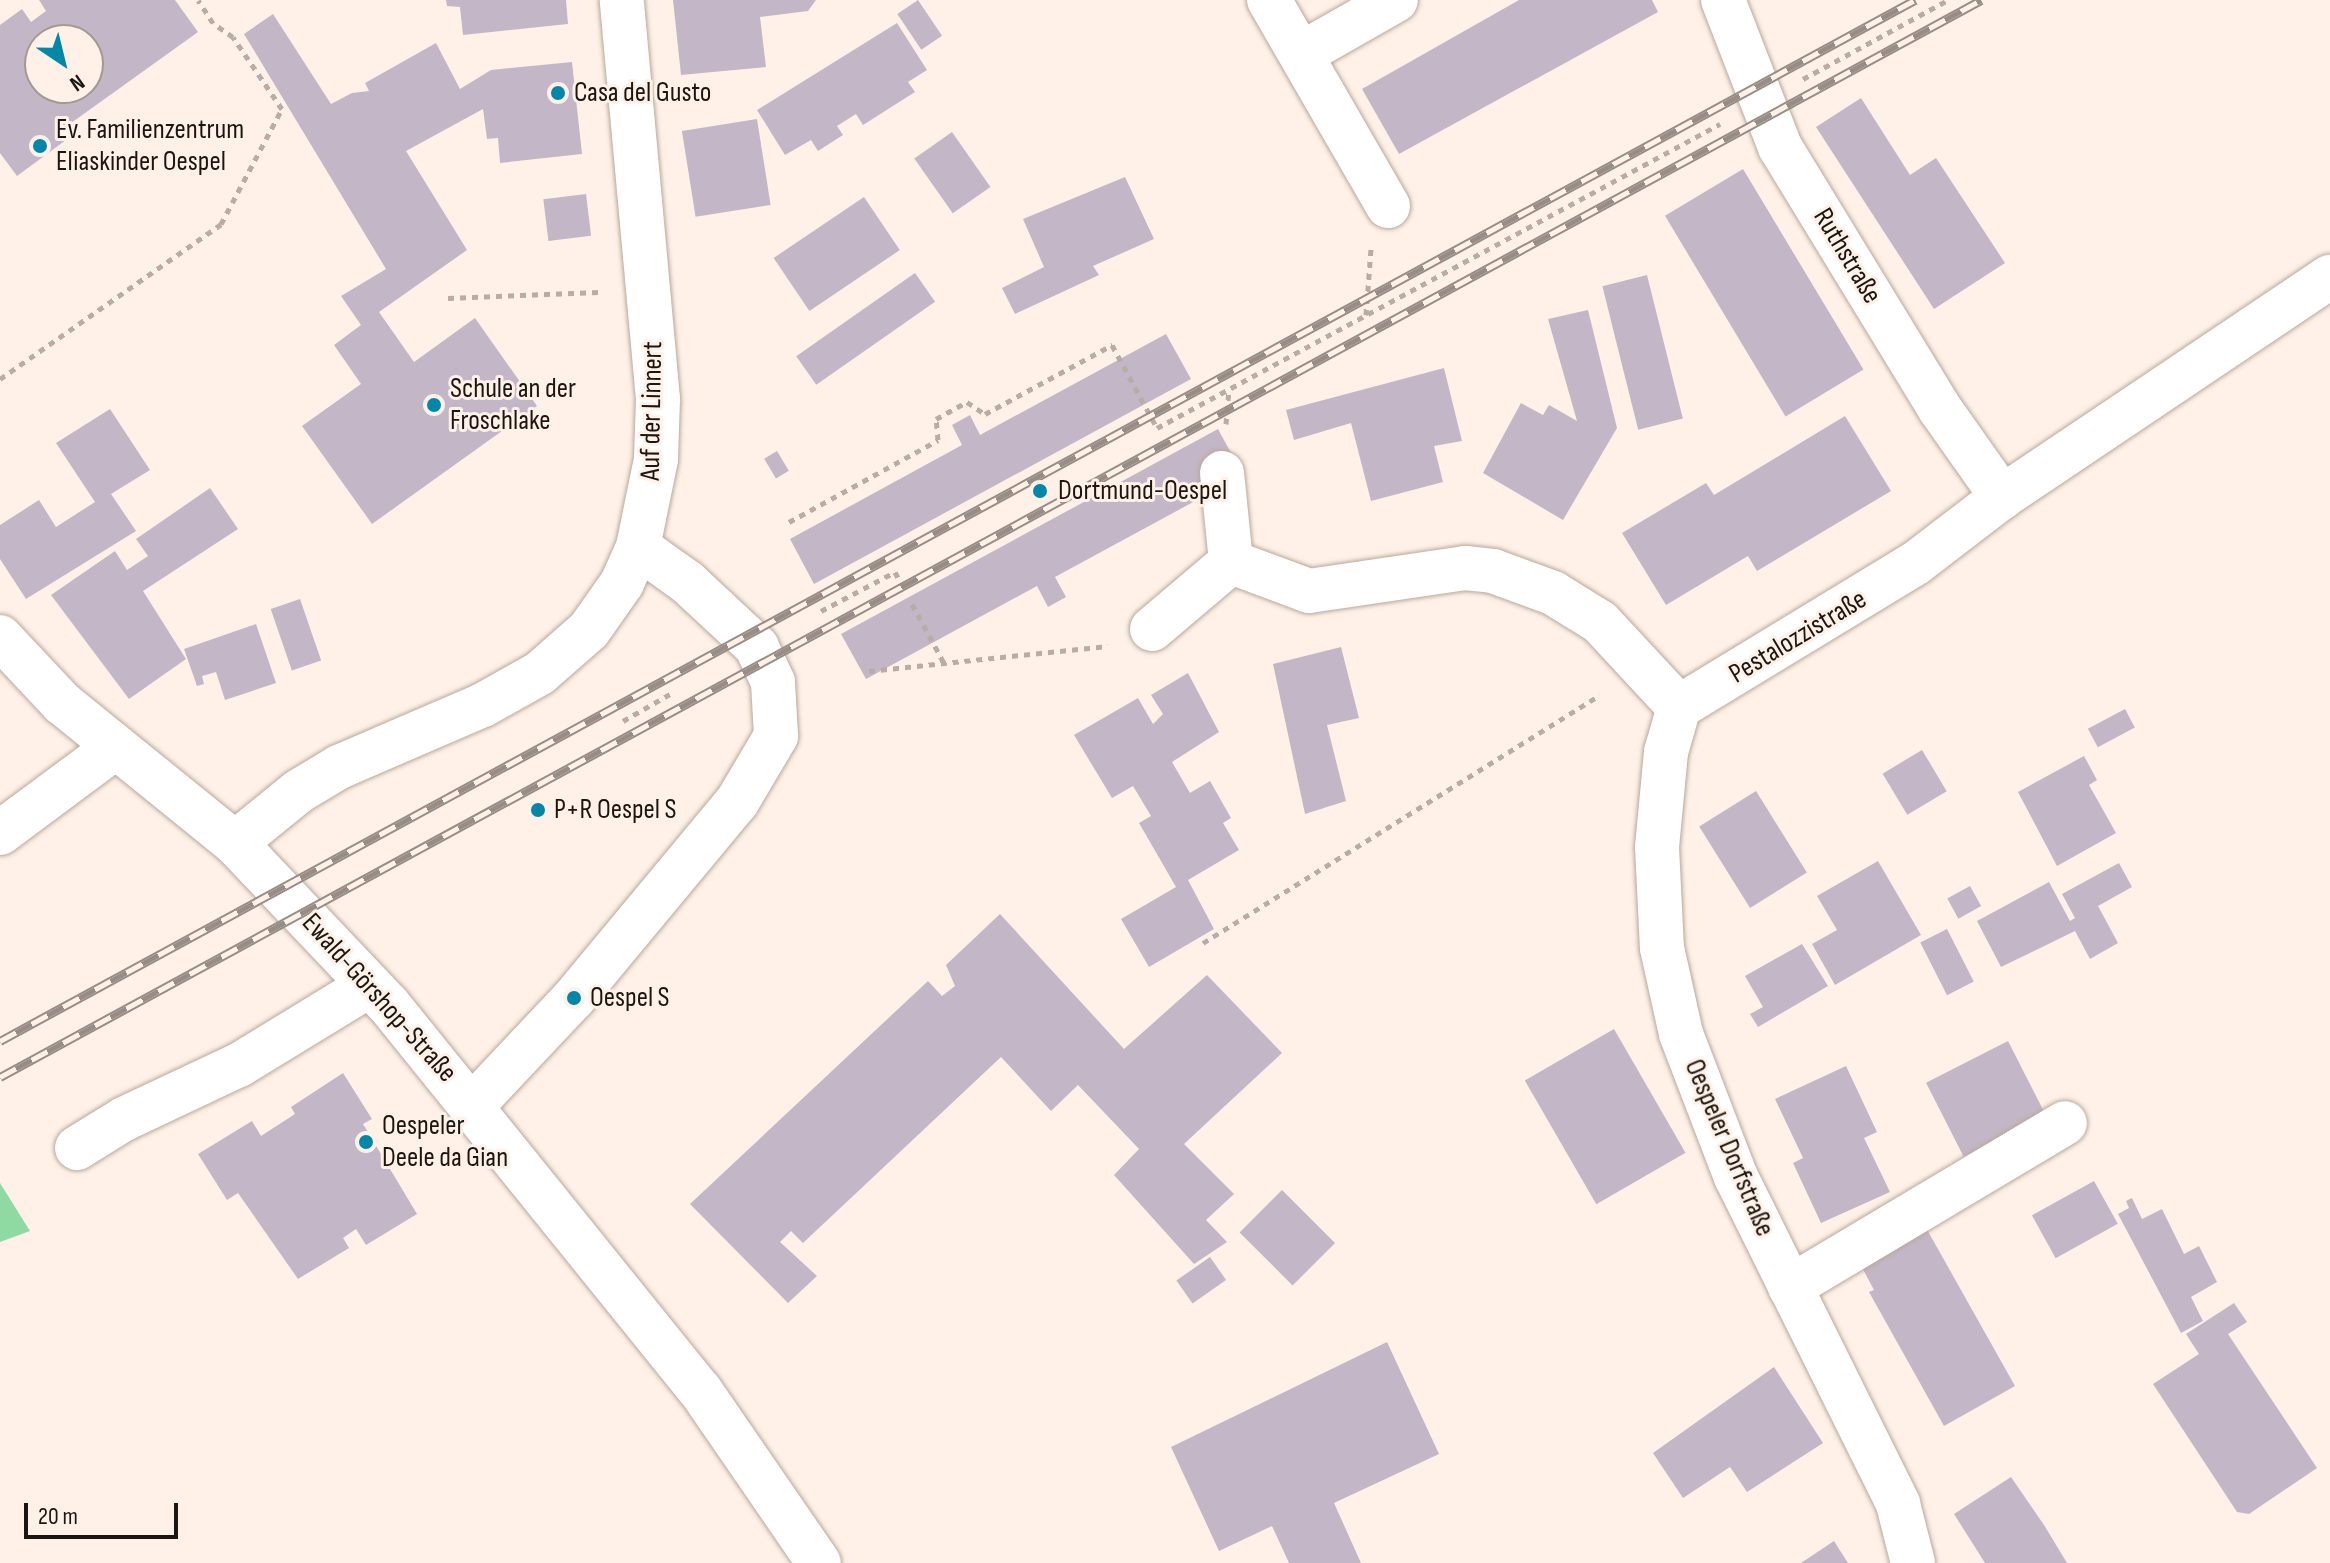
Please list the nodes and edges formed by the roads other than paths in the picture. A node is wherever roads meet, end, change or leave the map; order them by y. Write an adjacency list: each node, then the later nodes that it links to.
1 (622, 0): 10 (street, Auf der Linnert)
2 (1269, 0): 5 (street)
3 (1396, 0): 5 (street)
4 (1723, 0): 9 (street, Ruthstraße)
5 (1301, 54): 6 (street)
6 (1388, 206)
7 (2330, 277): 9 (street, Pestalozzistraße)
8 (1222, 473): 11 (street)
9 (2002, 497): 14 (street, Pestalozzistraße)
10 (638, 547): 17 (street, Auf der Linnert); 19 (street)
11 (1231, 562): 12 (street); 14 (street)
12 (1152, 629)
13 (0, 637): 15 (street, Ewald-Görshop-Straße)
14 (1679, 707): 22 (street, Oespeler Dorfstraße)
15 (116, 747): 16 (street); 17 (street, Ewald-Görshop-Straße)
16 (0, 833)
17 (235, 843): 18 (street, Ewald-Görshop-Straße)
18 (370, 985): 19 (street, Ewald-Görshop-Straße); 21 (street)
19 (473, 1105): 23 (street, Ewald-Görshop-Straße)
20 (2065, 1123): 22 (street)
21 (77, 1148)
22 (1790, 1287): 24 (street, Oespeler Dorfstraße)
23 (819, 1563)
24 (1913, 1563)

